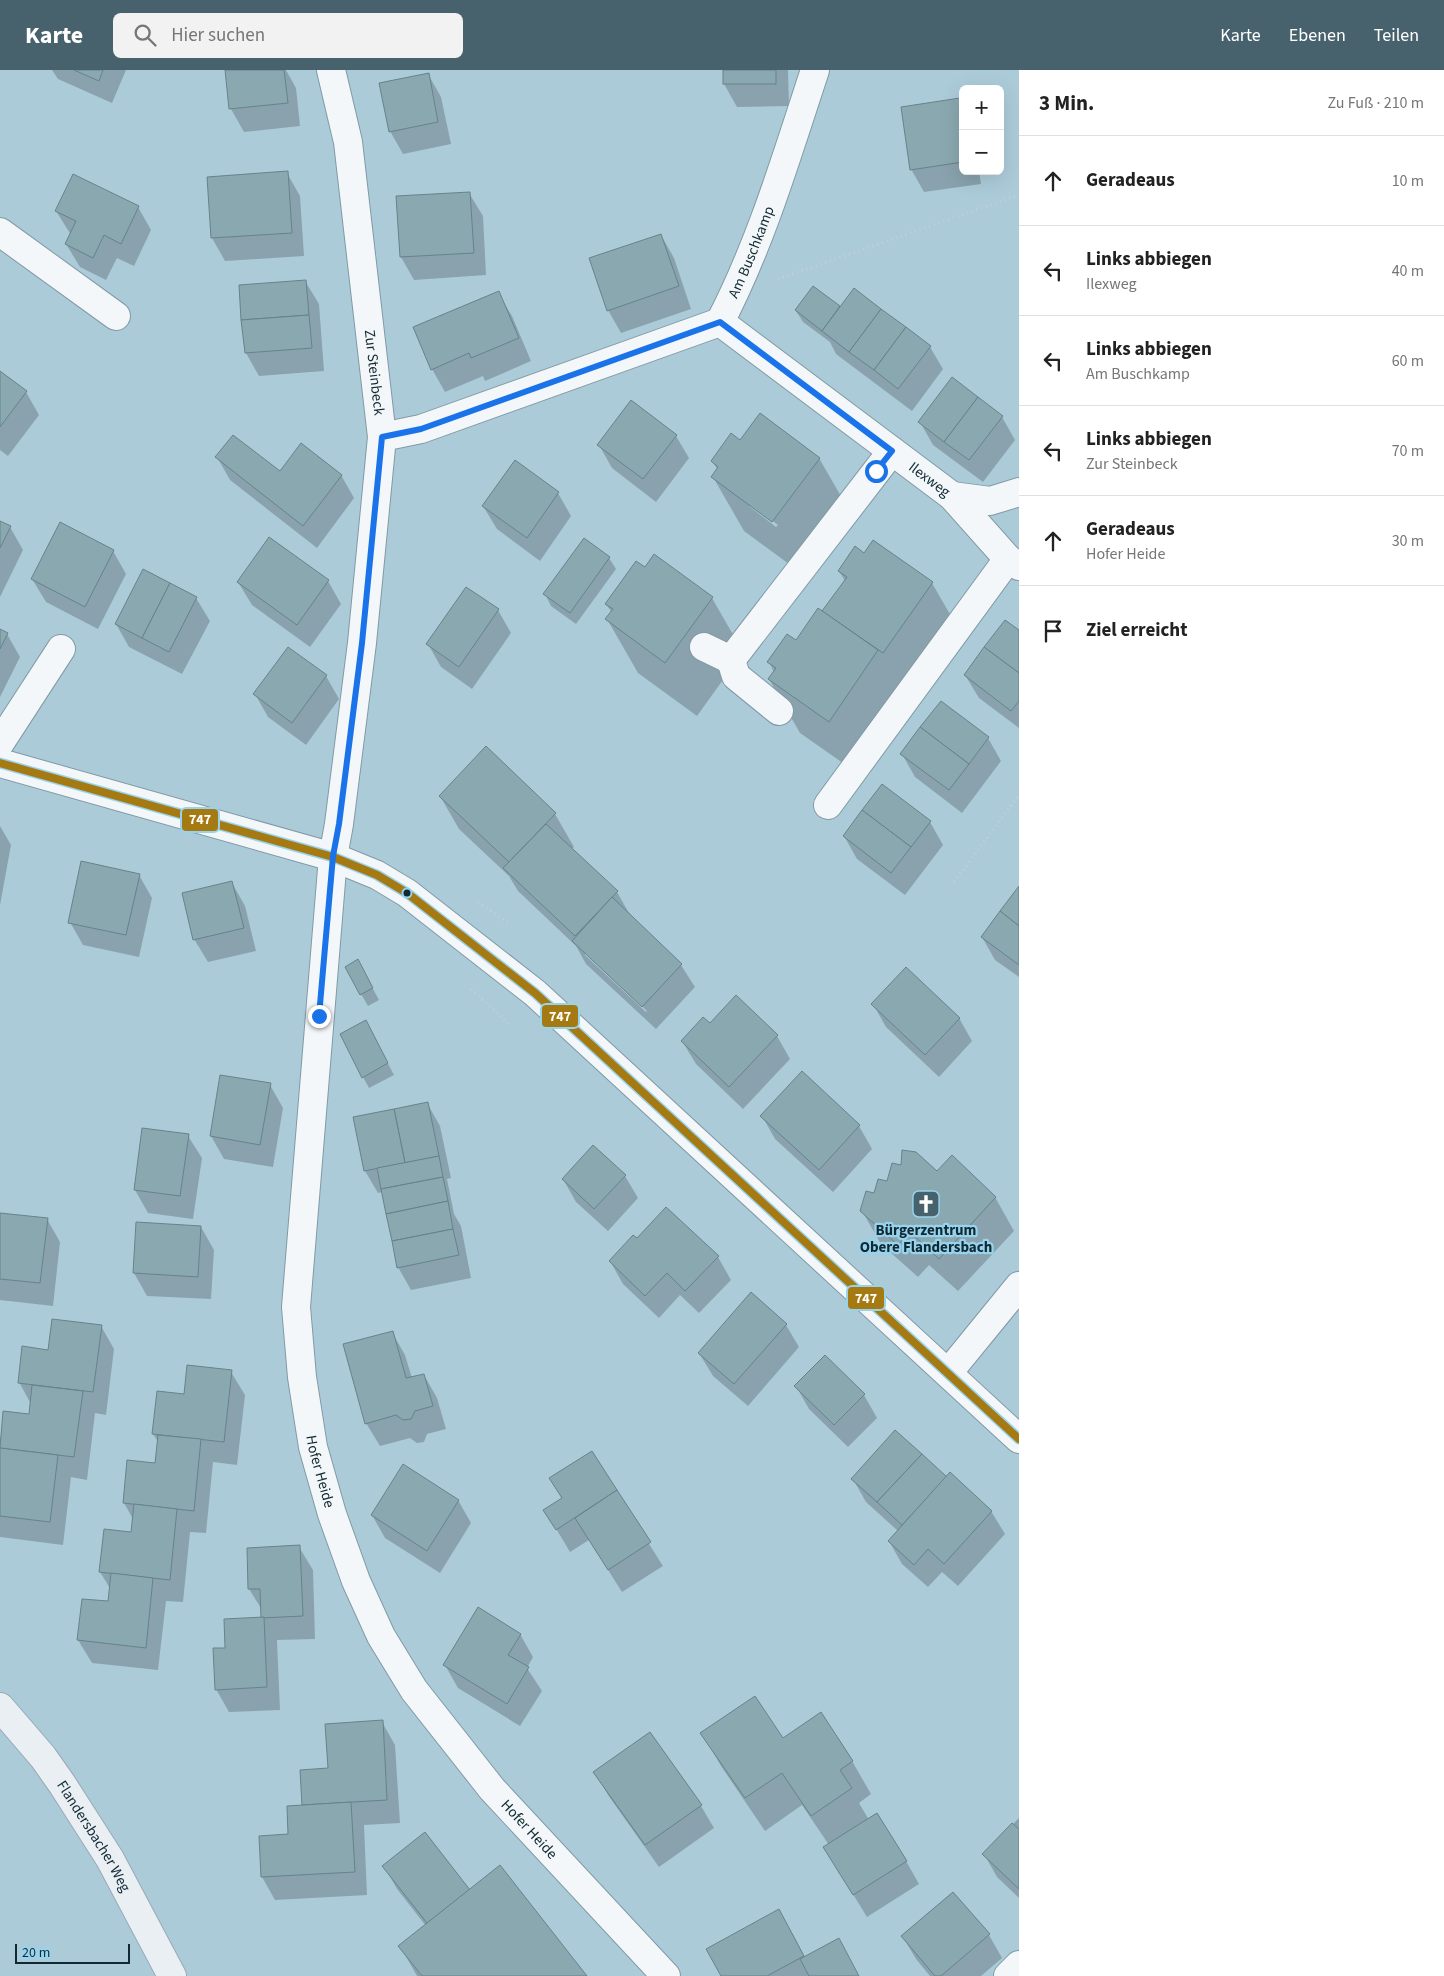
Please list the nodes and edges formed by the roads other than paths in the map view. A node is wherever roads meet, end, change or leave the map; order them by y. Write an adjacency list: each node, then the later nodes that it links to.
1 (331, 70): 6 (street, Zur Steinbeck)
2 (815, 70): 5 (street, Am Buschkamp)
3 (0, 232): 4 (street)
4 (116, 316)
5 (720, 322): 6 (street); 7 (street, Ilexweg)
6 (382, 437): 18 (street, Zur Steinbeck)
7 (892, 451): 9 (street, Ilexweg); 13 (street)
8 (1019, 492): 9 (street)
9 (952, 496): 10 (street, Ilexweg)
10 (1014, 563): 17 (street, Ilexweg)
11 (704, 647): 13 (street)
12 (61, 649): 15 (street)
13 (731, 660): 14 (street)
14 (779, 711)
15 (0, 743)
16 (0, 763): 18 (street)
17 (828, 805)
18 (333, 856): 20 (street); 25 (street, Hofer Heide)
19 (1019, 1286): 20 (street)
20 (948, 1373): 21 (street)
21 (1019, 1439)
22 (0, 1708): 24 (main road, Flandersbacher Weg)
23 (1019, 1965): 26 (street)
24 (172, 1976)
25 (666, 1976)
26 (1008, 1976)

